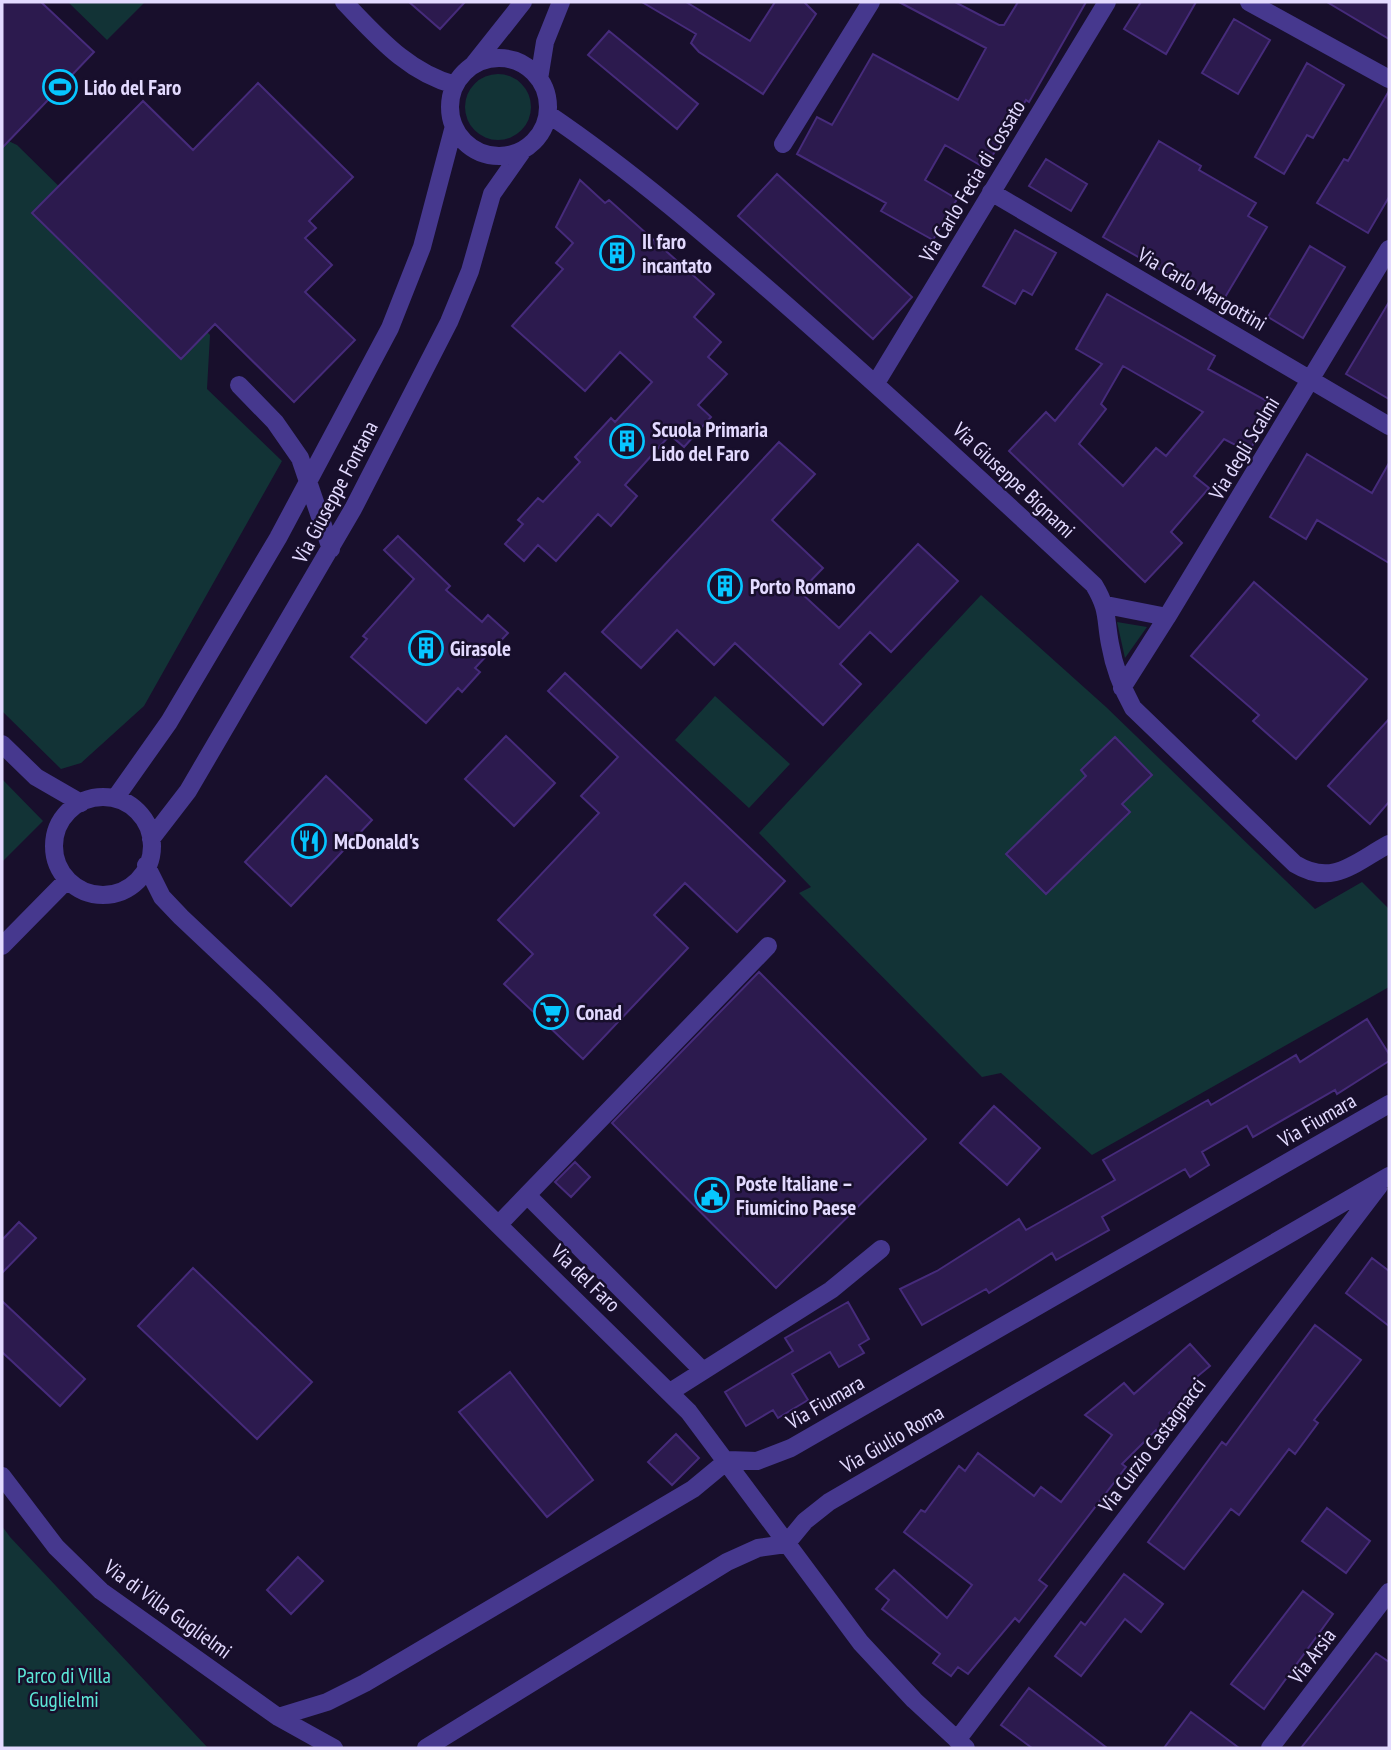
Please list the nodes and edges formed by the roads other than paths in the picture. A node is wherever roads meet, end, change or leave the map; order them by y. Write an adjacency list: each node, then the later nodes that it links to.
1 (344, 2): 10 (street)
2 (523, 2): 7 (street)
3 (561, 2): 8 (street)
4 (871, 2): 13 (street)
5 (1107, 2): 15 (street, Via Carlo Fecia di Cossato)
6 (1249, 2): 9 (street)
7 (471, 67): 8 (street); 10 (street)
8 (539, 79): 11 (street)
9 (1389, 79)
10 (455, 85): 12 (street)
11 (548, 114): 14 (street); 18 (street, Via Giuseppe Bignami)
12 (454, 126): 14 (street); 21 (street, Via Giuseppe Fontana)
13 (783, 144)
14 (523, 150): 22 (street, Via Giuseppe Fontana)
15 (991, 192): 17 (street, Via Carlo Margottini); 18 (street, Via Carlo Fecia di Cossato)
16 (1389, 250): 17 (street, Via degli Scalmi)
17 (1312, 380): 20 (street, Via Carlo Margottini); 24 (street, Via degli Scalmi)
18 (876, 383): 23 (street, Via Giuseppe Bignami)
19 (239, 385): 21 (street)
20 (1389, 426)
21 (310, 482): 22 (street); 27 (street, Via Giuseppe Fontana)
22 (331, 549): 29 (street, Via Giuseppe Fontana)
23 (1106, 605): 24 (street); 25 (street)
24 (1167, 617): 25 (street, Via degli Scalmi)
25 (1122, 688): 30 (street)
26 (2, 744): 28 (street)
27 (117, 797): 28 (street); 29 (street)
28 (81, 803): 32 (street)
29 (151, 839): 31 (street)
30 (1389, 844)
31 (146, 865): 32 (street); 38 (street, Via del Faro)
32 (67, 880): 33 (street)
33 (2, 946)
34 (768, 946): 37 (street)
35 (1389, 1104): 42 (street, Via Fiumara)
36 (1387, 1177): 44 (street, Via Giulio Roma); 47 (street, Via Curzio Castagnacci)
37 (527, 1195): 38 (street); 40 (street)
38 (499, 1224): 41 (street, Via del Faro)
39 (881, 1249): 40 (street)
40 (703, 1371): 41 (street)
41 (670, 1392): 42 (street, Via del Faro)
42 (728, 1460): 44 (street, Via del Faro); 46 (street)
43 (2, 1476): 46 (street, Via di Villa Guglielmi)
44 (786, 1544): 47 (street, Via del Faro); 49 (street)
45 (1389, 1592): 50 (street, Via Arsia)
46 (278, 1717): 48 (street, Via di Villa Guglielmi)
47 (961, 1744)
48 (334, 1748)
49 (426, 1748)
50 (1270, 1748)

